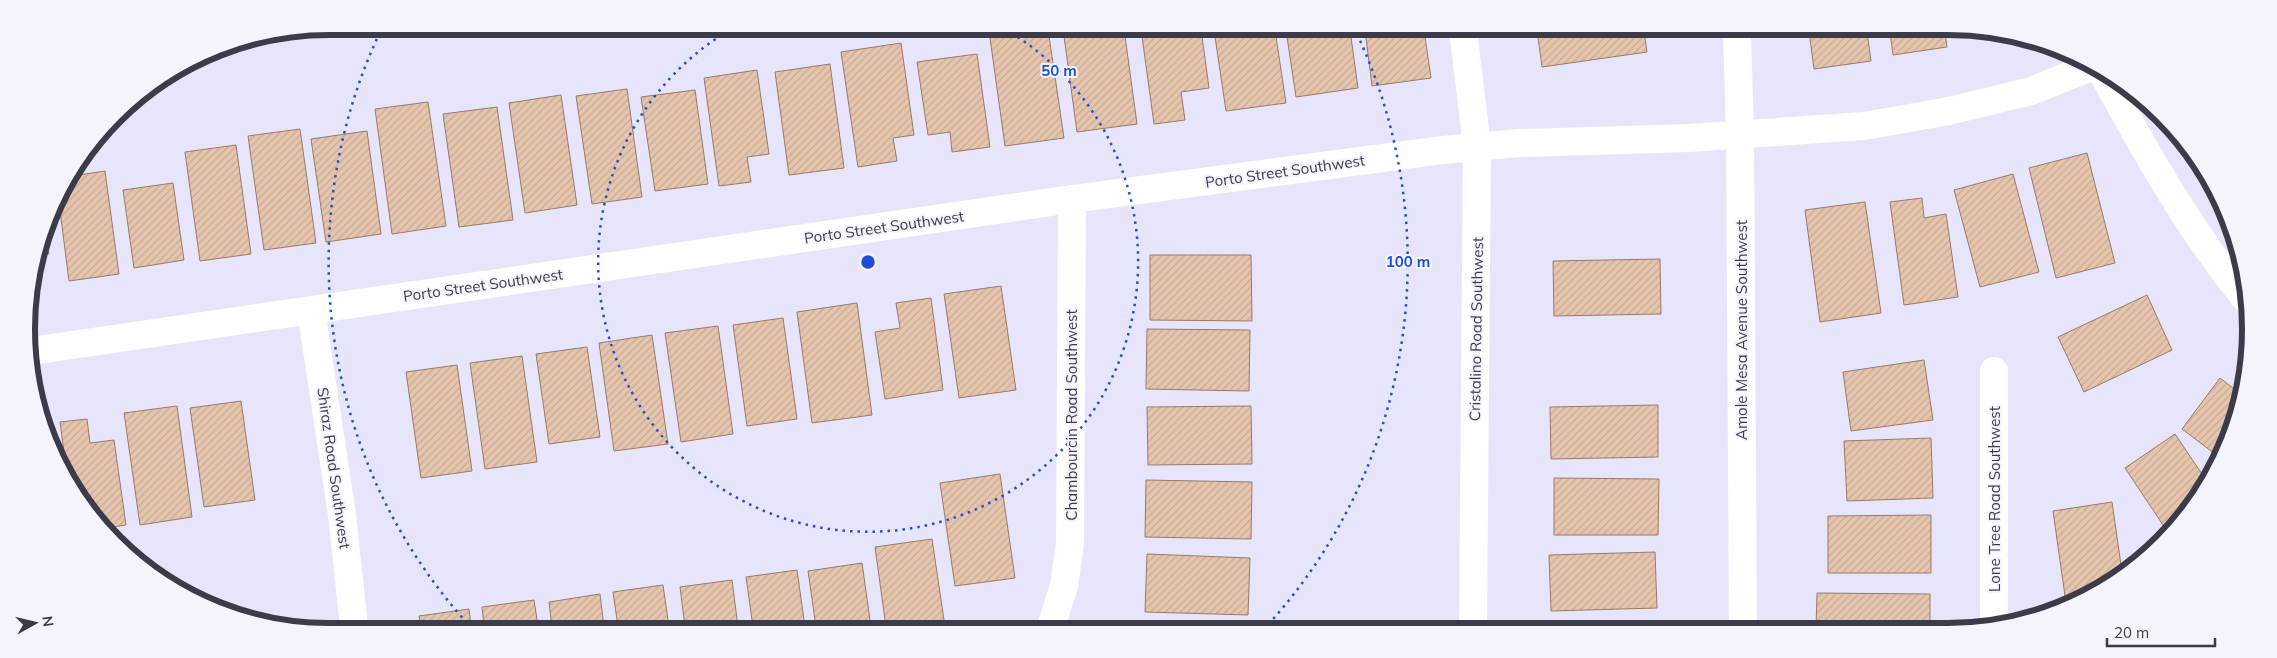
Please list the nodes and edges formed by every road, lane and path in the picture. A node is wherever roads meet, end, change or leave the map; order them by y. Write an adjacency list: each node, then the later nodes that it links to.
1 (1464, 35): 6 (street, Cristalino Road Southwest)
2 (1737, 35): 5 (street, Amole Mesa Avenue Southwest)
3 (2086, 69): 5 (street, Porto Street Southwest)
4 (2108, 83): 8 (street)
5 (1740, 135): 6 (street, Porto Street Southwest); 16 (street, Amole Mesa Avenue Southwest)
6 (1477, 146): 7 (street, Porto Street Southwest); 15 (street, Cristalino Road Southwest)
7 (1072, 199): 9 (street, Porto Street Southwest); 14 (street, Chambourcin Road Southwest)
8 (2239, 291)
9 (311, 310): 10 (street, Porto Street Southwest); 13 (street, Shiraz Road Southwest)
10 (36, 350)
11 (1994, 371): 12 (street, Lone Tree Road Southwest)
12 (1994, 619)
13 (354, 623)
14 (1053, 623)
15 (1473, 623)
16 (1742, 623)

